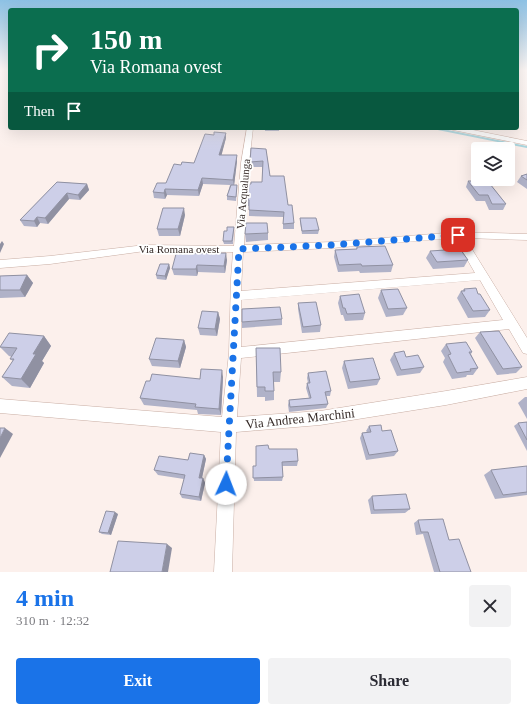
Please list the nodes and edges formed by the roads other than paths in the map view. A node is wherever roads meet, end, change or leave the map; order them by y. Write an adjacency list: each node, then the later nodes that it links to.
1 (250, 130): 6 (street, Via Acqualunga)
2 (463, 130): 3 (street)
3 (527, 143)
4 (458, 235): 5 (street, Via Romana ovest); 6 (street, Via Romana ovest); 8 (street)
5 (527, 237)
6 (239, 249): 7 (street, Via Romana ovest); 9 (street, Via Acqualunga)
7 (0, 264)
8 (483, 276): 9 (street); 10 (street)
9 (236, 296): 12 (street, Via Acqualunga)
10 (512, 324): 11 (street); 12 (street)
11 (527, 349)
12 (234, 353): 15 (street, Via Acqualunga)
13 (527, 383): 15 (street, Via Andrea Marchini)
14 (0, 406): 15 (street, Via Andrea Marchini)
15 (229, 425): 16 (street, Via Acqualunga)
16 (223, 572)

